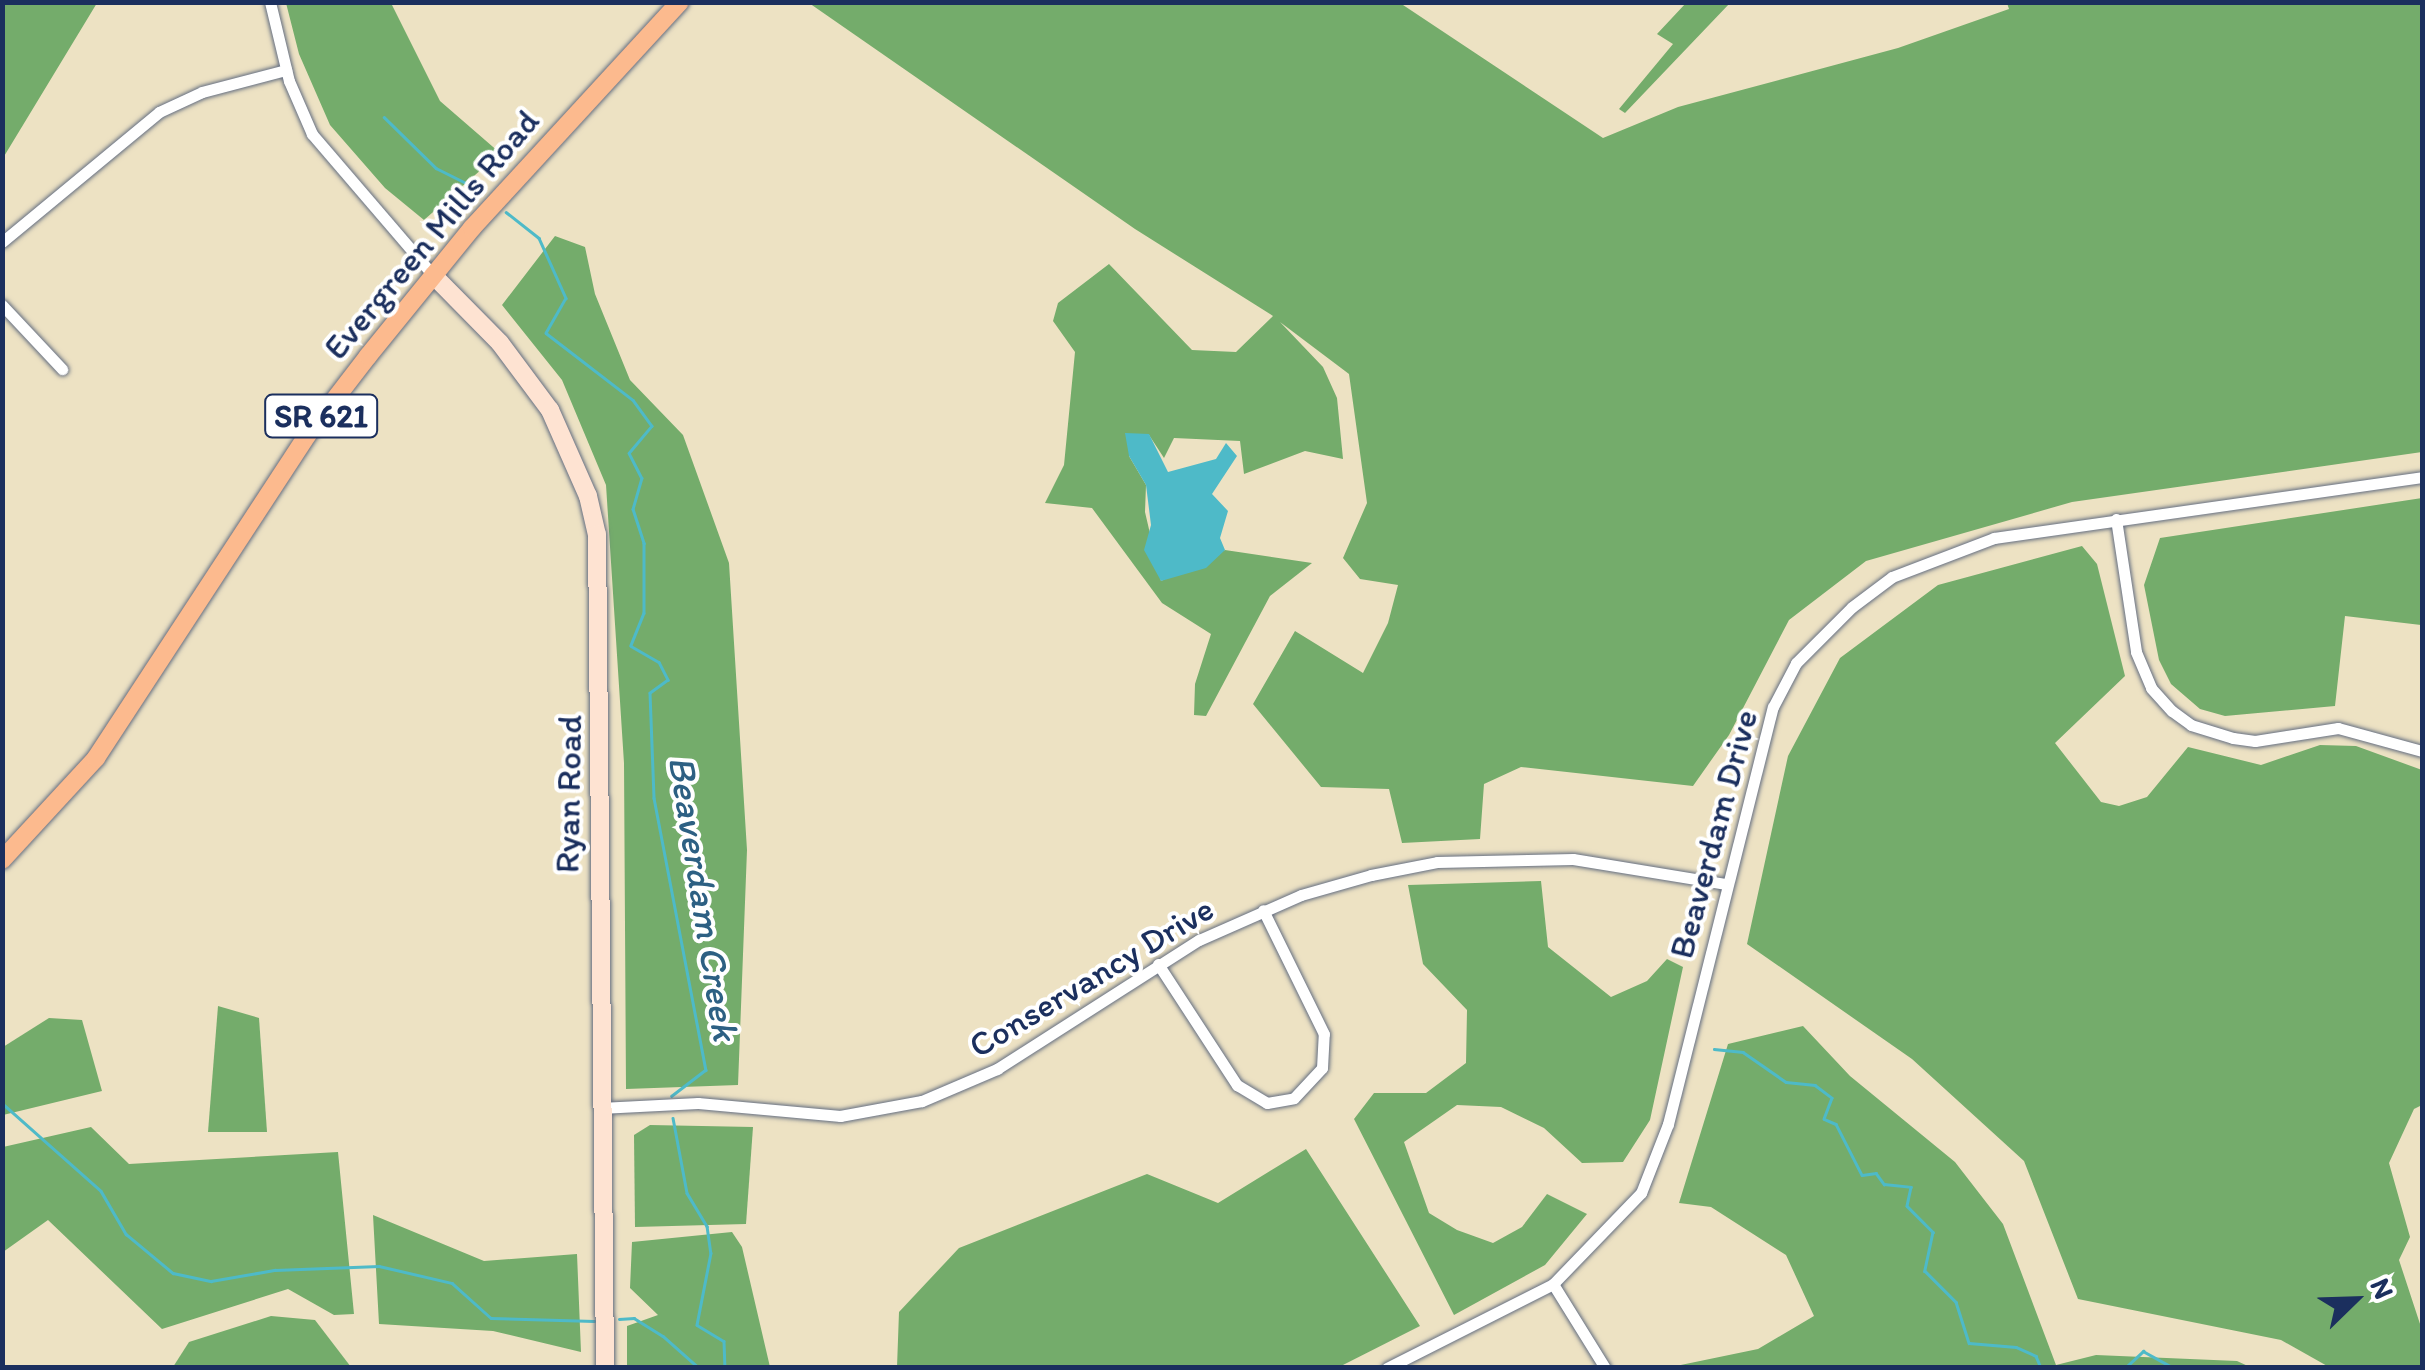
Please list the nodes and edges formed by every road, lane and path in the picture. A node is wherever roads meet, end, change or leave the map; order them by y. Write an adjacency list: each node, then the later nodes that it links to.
1 (270, 2): 3 (street)
2 (680, 2): 5 (main road, Evergreen Mills Road / SR 621)
3 (286, 70): 4 (street); 5 (street)
4 (2, 242)
5 (433, 274): 11 (main road, Evergreen Mills Road / SR 621); 15 (main road, Ryan Road)
6 (2, 305): 7 (street)
7 (62, 369)
8 (2422, 477): 9 (street, Beaverdam Drive)
9 (2116, 518): 10 (street); 12 (street, Beaverdam Drive)
10 (2422, 751)
11 (2, 860)
12 (1725, 884): 13 (street, Conservancy Drive); 16 (street, Beaverdam Drive)
13 (1263, 910): 14 (street, Conservancy Drive); 14 (street)
14 (1158, 964): 15 (street, Conservancy Drive)
15 (600, 1108): 17 (main road, Ryan Road)
16 (1553, 1284): 18 (street, Beaverdam Drive); 19 (street)
17 (606, 1368)
18 (1388, 1368)
19 (1606, 1368)

